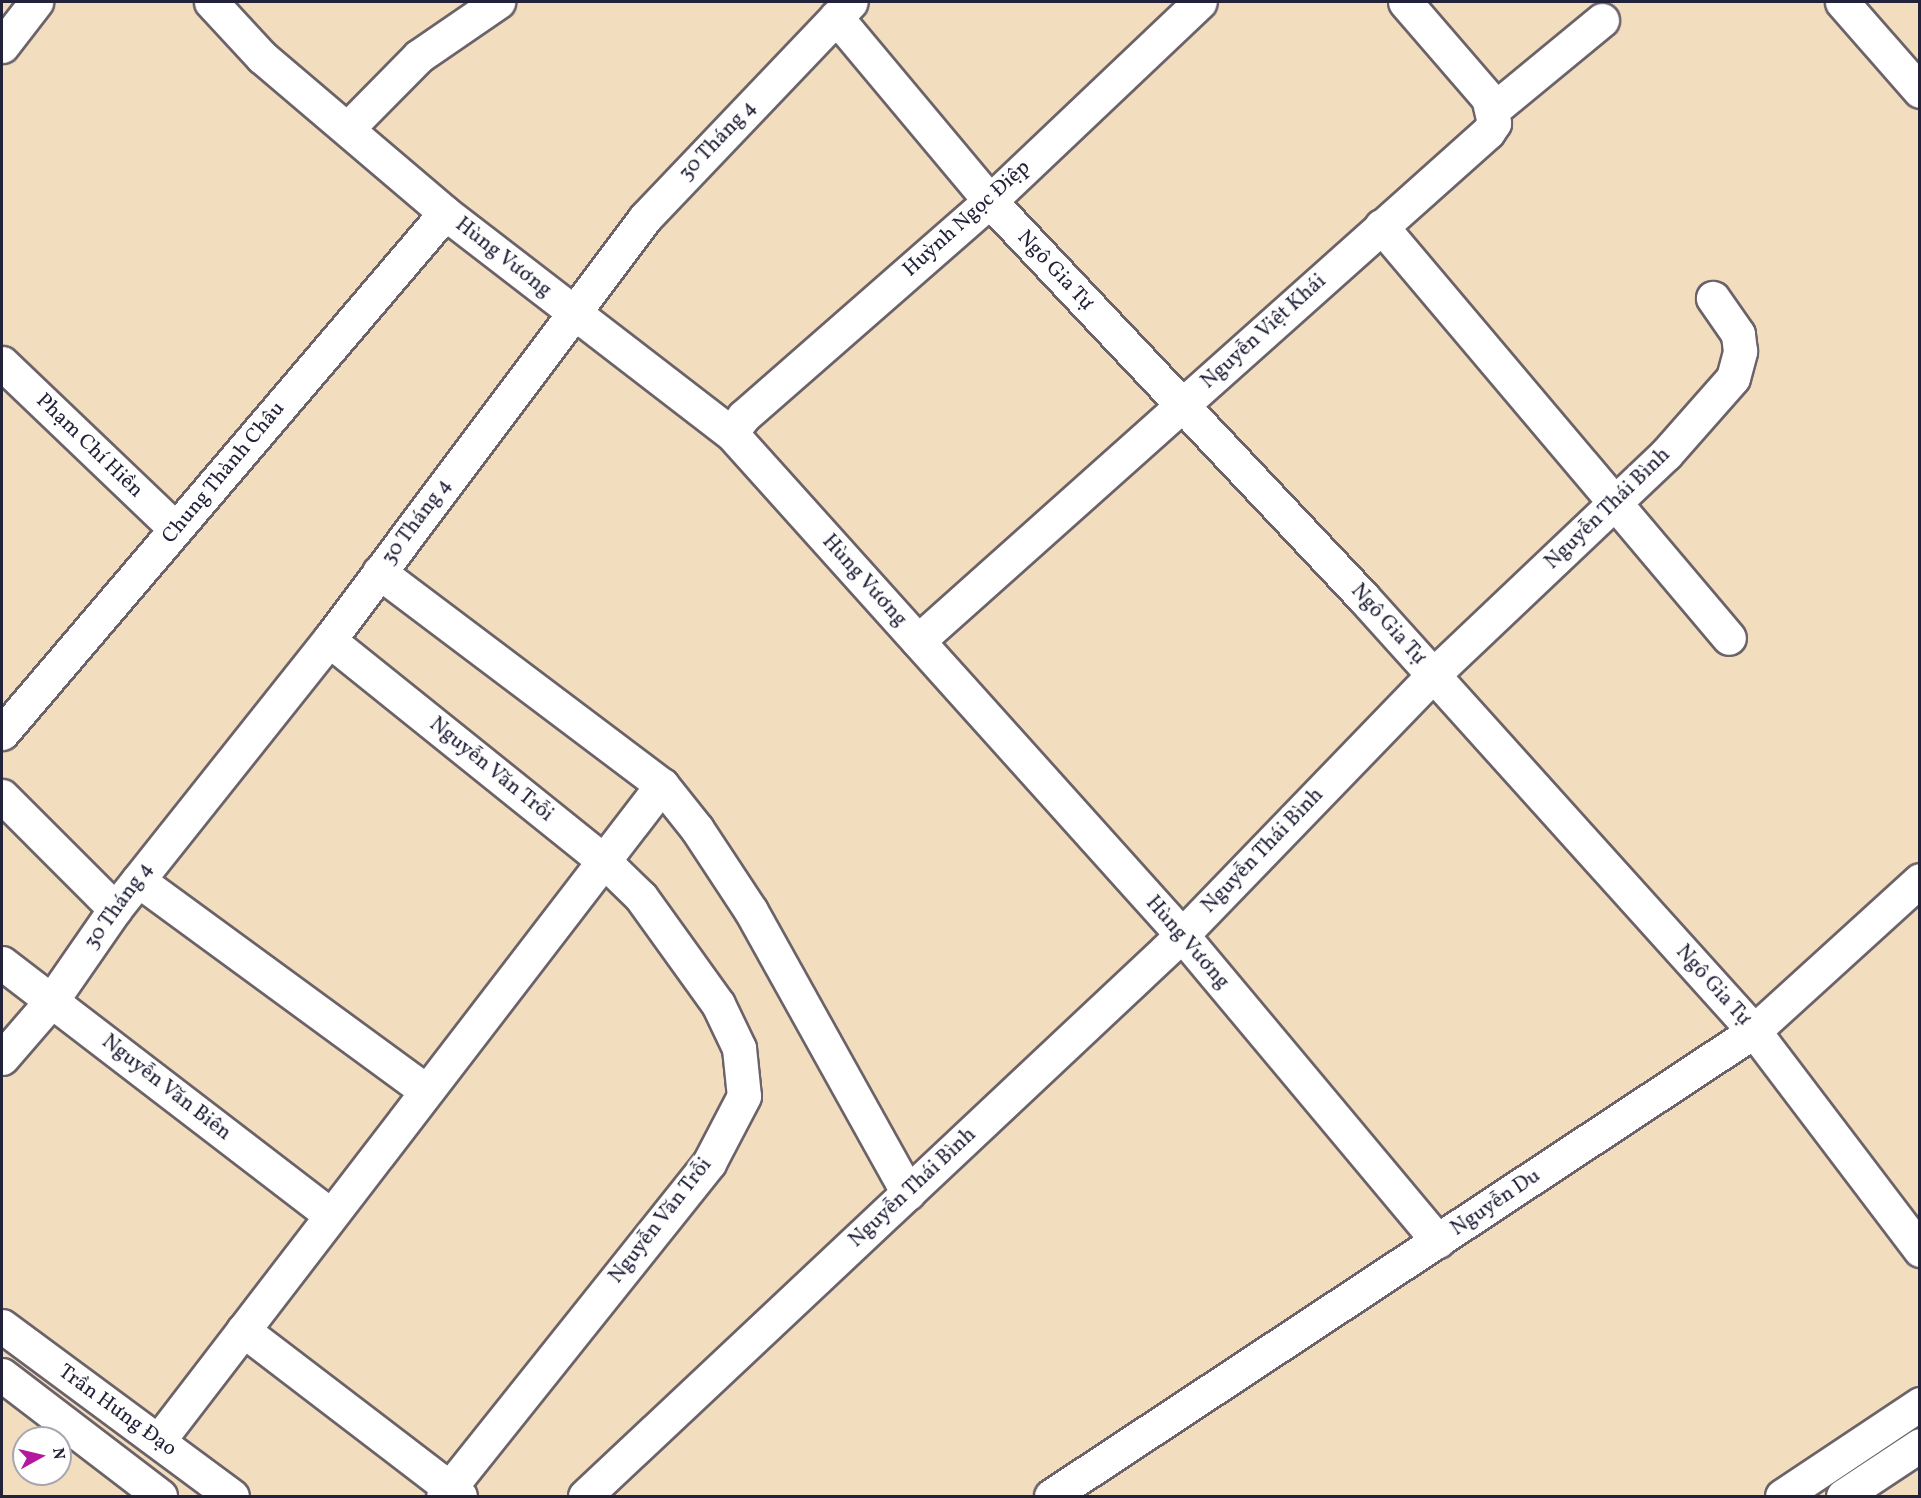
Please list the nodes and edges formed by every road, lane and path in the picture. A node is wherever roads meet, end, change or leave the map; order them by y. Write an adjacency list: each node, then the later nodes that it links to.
1 (36, 2): 9 (street)
2 (211, 2): 12 (street, Hùng Vương)
3 (498, 2): 12 (street)
4 (1200, 2): 13 (street, Huỳnh Ngọc Điệp)
5 (1405, 2): 11 (street)
6 (1842, 2): 10 (street)
7 (843, 9): 13 (street, Ngô Gia Tự); 17 (street, 30 Tháng 4)
8 (1602, 20): 11 (street)
9 (2, 46)
10 (1920, 91)
11 (1494, 109): 15 (street, Nguyễn Việt Khái)
12 (348, 128): 14 (street, Hùng Vương)
13 (990, 201): 19 (street, Ngô Gia Tự); 20 (street, Huỳnh Ngọc Điệp)
14 (445, 213): 17 (street, Hùng Vương); 22 (street, Chung Thành Châu)
15 (1381, 226): 19 (street, Nguyễn Việt Khái); 21 (street)
16 (1713, 298): 21 (street, Nguyễn Thái Bình)
17 (572, 314): 20 (street, Hùng Vương); 23 (street, 30 Tháng 4)
18 (2, 363): 22 (street, Phạm Chí Hiền)
19 (1182, 405): 26 (street, Nguyễn Việt Khái); 27 (street, Ngô Gia Tự)
20 (731, 433): 26 (street, Hùng Vương)
21 (1616, 505): 24 (street); 27 (street, Nguyễn Thái Bình)
22 (176, 529): 28 (street, Chung Thành Châu)
23 (379, 573): 25 (street, 30 Tháng 4); 29 (street)
24 (1729, 638)
25 (329, 640): 31 (street, Nguyễn Văn Trỗi); 32 (street, 30 Tháng 4)
26 (918, 641): 35 (street, Hùng Vương)
27 (1433, 675): 35 (street, Nguyễn Thái Bình); 38 (street, Ngô Gia Tự)
28 (2, 733)
29 (662, 785): 31 (street); 41 (street)
30 (2, 796): 34 (street)
31 (604, 861): 40 (street); 51 (street, Nguyễn Văn Trỗi)
32 (138, 880): 34 (street, 30 Tháng 4); 40 (street)
33 (1920, 880): 38 (street, Nguyễn Du)
34 (115, 909): 37 (street, 30 Tháng 4)
35 (1182, 935): 41 (street, Nguyễn Thái Bình); 43 (street, Hùng Vương)
36 (2, 963): 37 (street, Nguyễn Văn Biên)
37 (52, 1000): 39 (street, 30 Tháng 4); 42 (street, Nguyễn Văn Biên)
38 (1754, 1031): 43 (street, Nguyễn Du); 44 (street, Ngô Gia Tự)
39 (2, 1058)
40 (426, 1091): 42 (street)
41 (908, 1193): 54 (street, Nguyễn Thái Bình)
42 (330, 1215): 46 (street)
43 (1438, 1241): 55 (street, Nguyễn Du)
44 (1920, 1250)
45 (2, 1326): 49 (street, Trần Hưng Đạo)
46 (243, 1330): 49 (street); 51 (street)
47 (2, 1375): 52 (street, Trần Hưng Đạo)
48 (1920, 1404): 56 (street)
49 (159, 1440): 53 (street, Trần Hưng Đạo)
50 (1920, 1445): 57 (street)
51 (451, 1494)
52 (160, 1497)
53 (232, 1497)
54 (585, 1497)
55 (1051, 1497)
56 (1782, 1497)
57 (1843, 1497)

